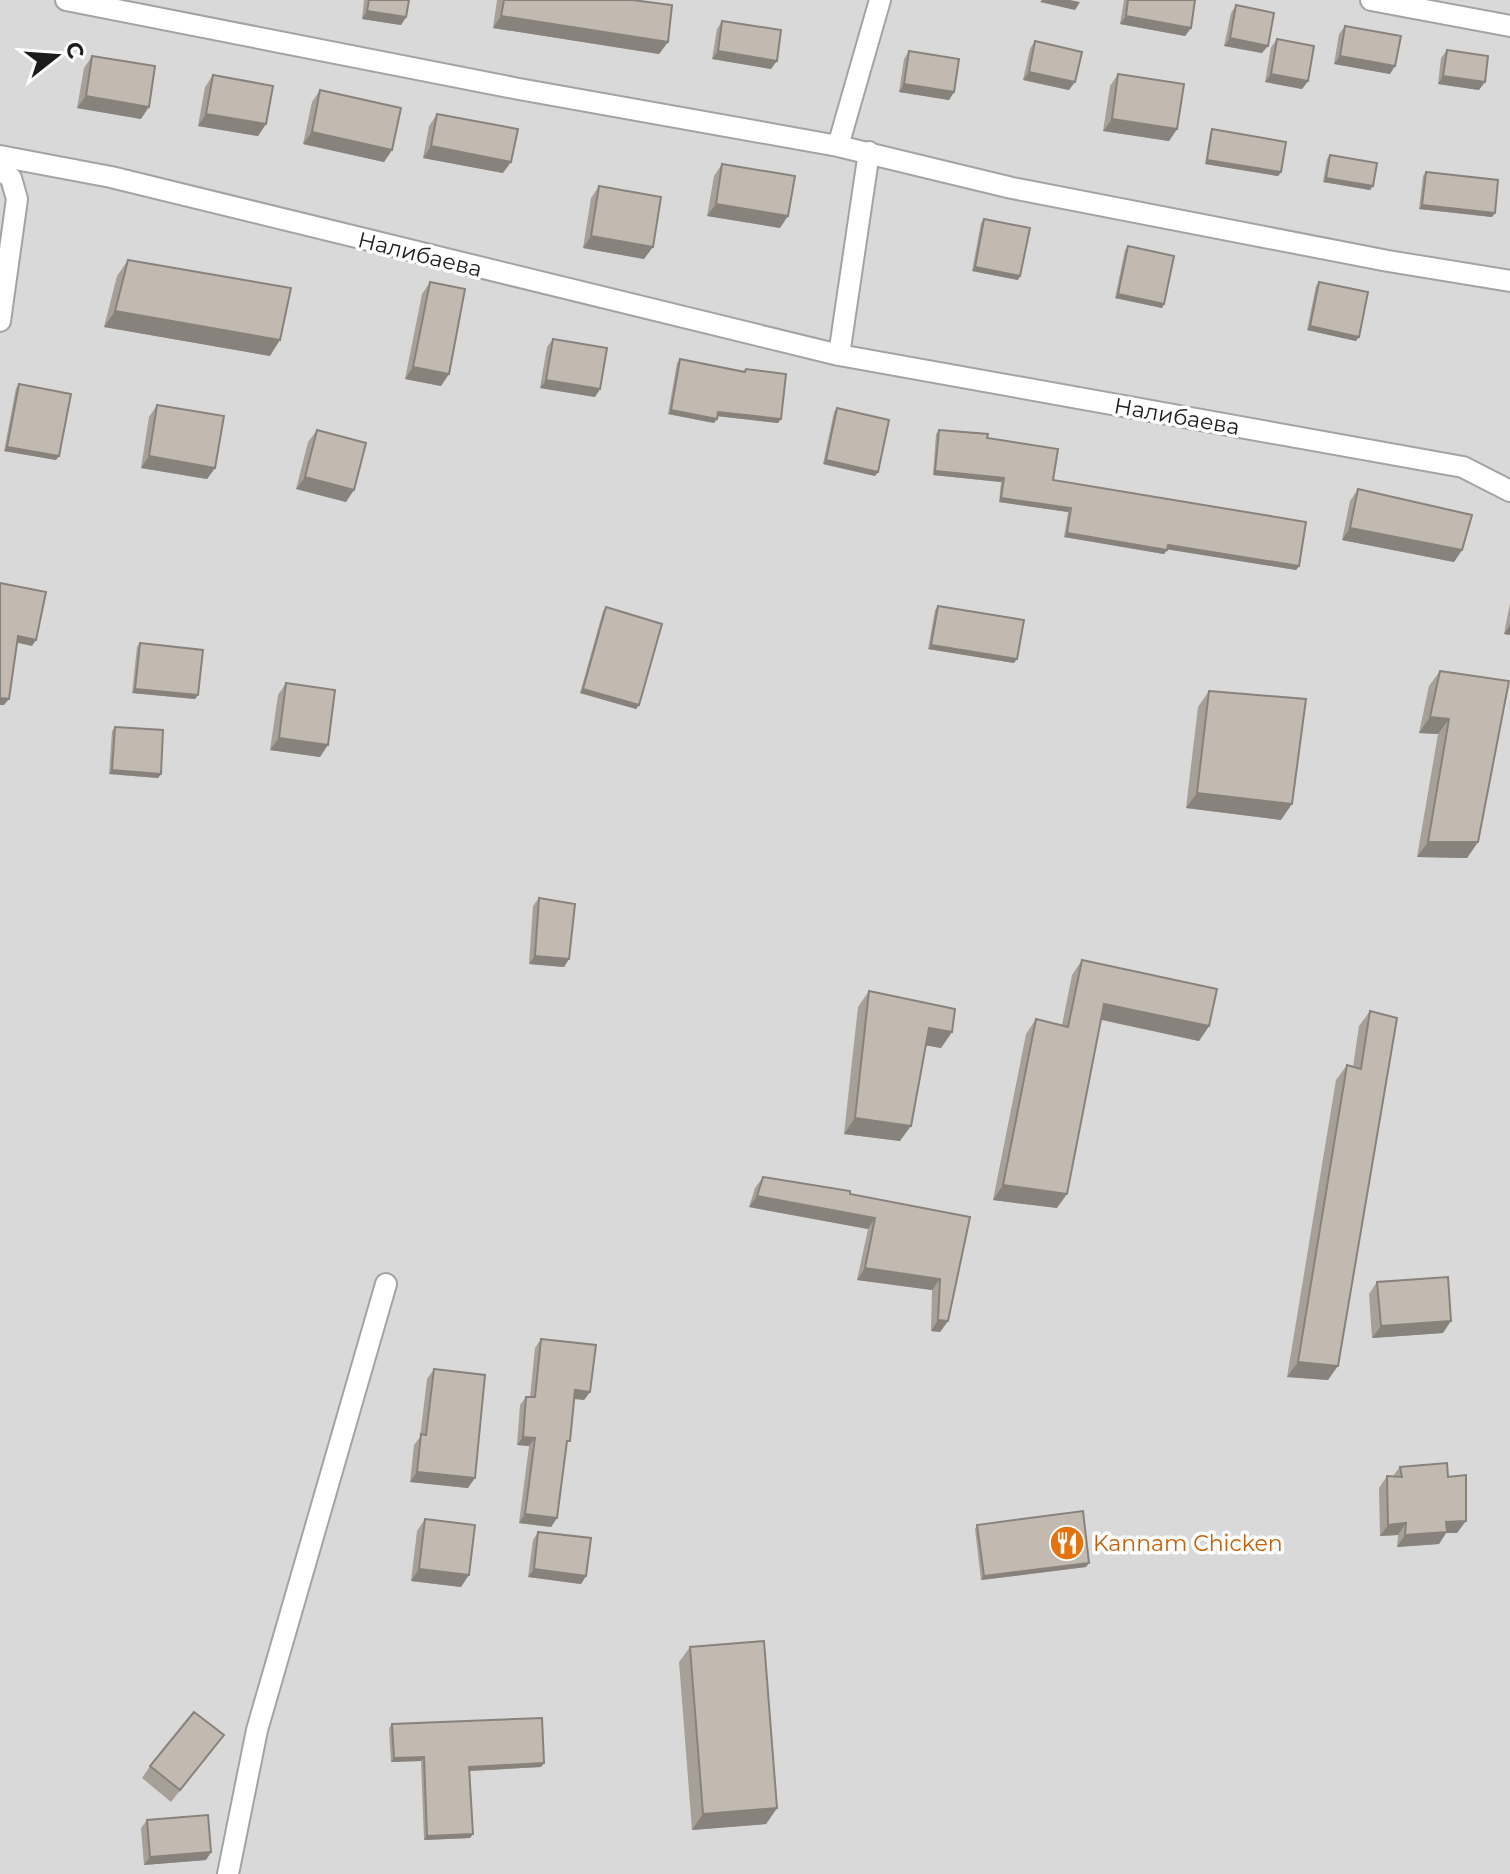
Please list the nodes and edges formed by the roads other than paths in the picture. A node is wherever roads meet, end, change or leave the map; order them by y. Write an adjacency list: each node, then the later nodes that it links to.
1 (66, 0): 5 (street)
2 (880, 0): 5 (street)
3 (1371, 0): 4 (street)
4 (1510, 26)
5 (838, 146): 6 (street)
6 (869, 152): 9 (street); 11 (street)
7 (0, 156): 11 (street, Налибаева)
8 (0, 170): 10 (street)
9 (1510, 281)
10 (0, 321)
11 (839, 355): 12 (street, Налибаева)
12 (1510, 491)
13 (386, 1284): 14 (street)
14 (228, 1874)

